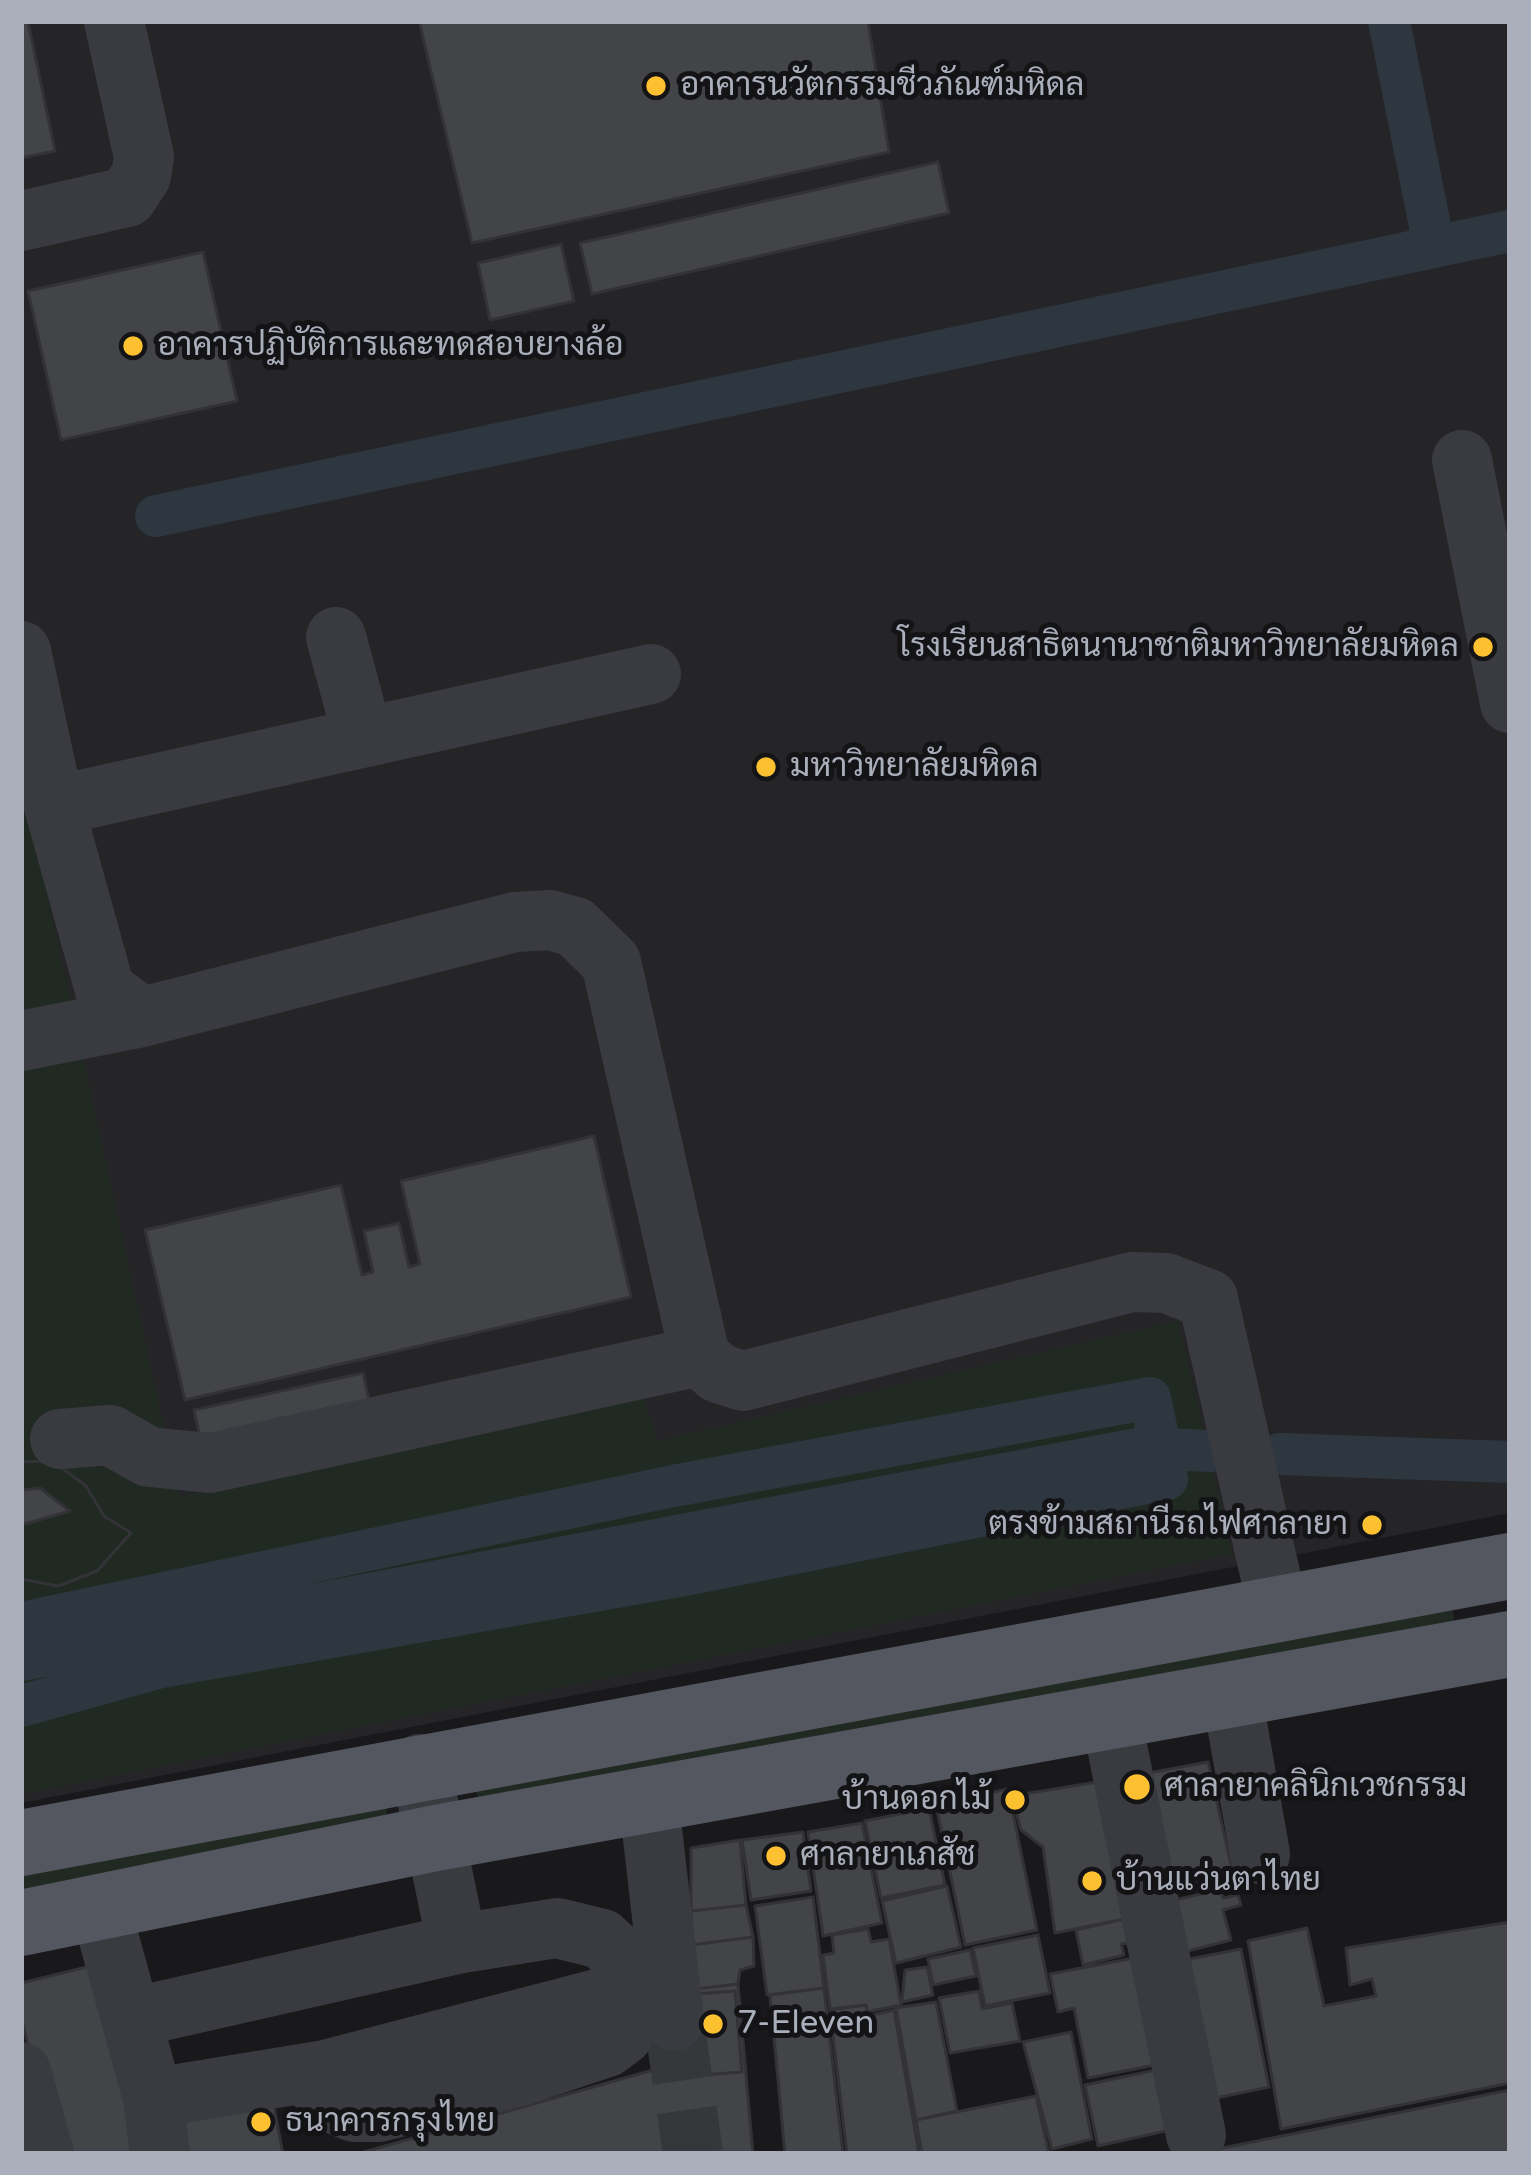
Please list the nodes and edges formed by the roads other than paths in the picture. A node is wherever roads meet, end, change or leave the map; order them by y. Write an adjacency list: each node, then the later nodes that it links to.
1 (114, 21): 2 (street)
2 (21, 221)
3 (1481, 481): 7 (street)
4 (336, 637): 8 (street)
5 (21, 651): 9 (street)
6 (651, 674): 8 (street)
7 (1510, 703)
8 (363, 736): 9 (street)
9 (54, 806): 10 (street)
10 (142, 1017): 11 (street); 12 (street)
11 (21, 1041)
12 (700, 1356): 13 (street); 15 (street)
13 (61, 1439)
14 (1508, 1576): 15 (main road)
15 (1278, 1609): 19 (main road)
16 (1510, 1643): 17 (main road)
17 (1232, 1696): 18 (main road); 23 (street)
18 (1111, 1717): 20 (main road); 31 (street)
19 (420, 1764): 21 (street); 22 (main road)
20 (649, 1803): 21 (main road); 27 (street)
21 (436, 1838): 24 (main road); 26 (street)
22 (21, 1843)
23 (1260, 1854)
24 (100, 1907): 25 (main road); 28 (street)
25 (21, 1923)
26 (457, 1944): 27 (street); 28 (street)
27 (651, 2006): 30 (street)
28 (131, 2018): 30 (street)
29 (21, 2072): 32 (street)
30 (156, 2126)
31 (1196, 2134)
32 (44, 2154)

